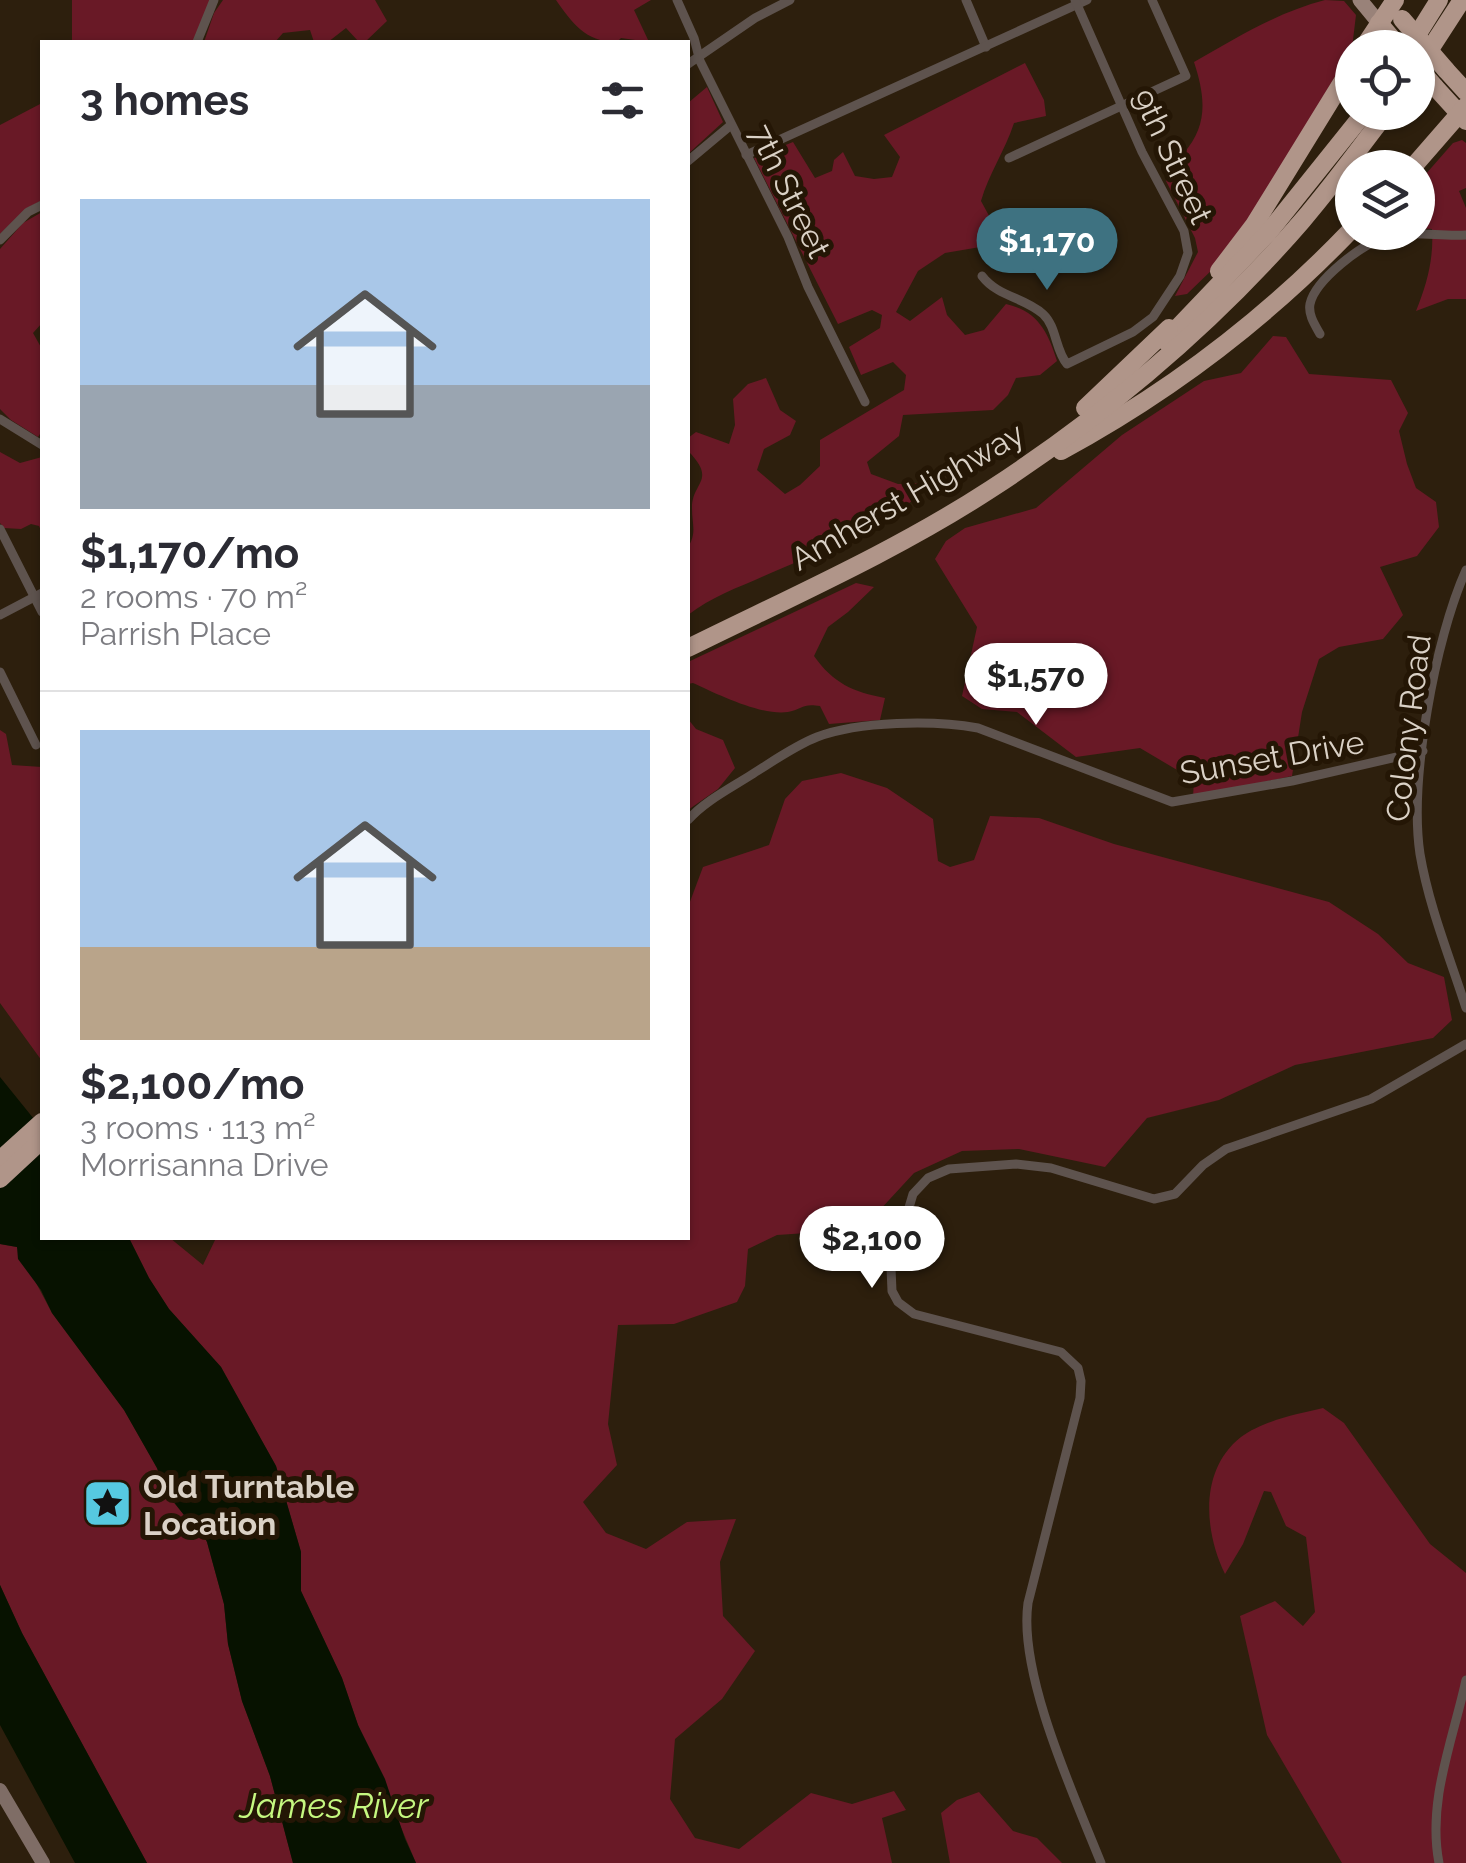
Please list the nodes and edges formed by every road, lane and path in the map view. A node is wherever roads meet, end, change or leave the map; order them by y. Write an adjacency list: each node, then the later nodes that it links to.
1 (214, 0): 13 (street)
2 (676, 0): 16 (street, 7th Street)
3 (790, 0): 16 (street)
4 (966, 0): 15 (street)
5 (1152, 0): 21 (street)
6 (1360, 0): 11 (main road)
7 (1439, 0): 12 (highway)
8 (1462, 0): 14 (highway)
9 (1080, 2): 15 (street); 21 (street, 9th Street)
10 (1393, 6): 19 (highway, bridge)
11 (1385, 30)
12 (1420, 30)
13 (198, 40)
14 (1435, 42)
15 (986, 47): 27 (street)
16 (699, 56): 17 (street); 23 (street, 7th Street)
17 (690, 63)
18 (1435, 88): 22 (highway, bridge)
19 (1466, 92)
20 (1335, 93): 37 (highway)
21 (1122, 106): 28 (street); 34 (street, 9th Street)
22 (1464, 114): 26 (highway)
23 (730, 125): 27 (street, 7th Street); 29 (street)
24 (1351, 130): 37 (highway, Amherst Highway)
25 (1373, 130): 40 (highway, Amherst Highway)
26 (1429, 150)
27 (746, 155): 36 (street, 7th Street)
28 (1009, 158)
29 (690, 159)
30 (40, 206): 32 (street)
31 (1466, 235): 35 (street)
32 (0, 240)
33 (1335, 245): 40 (highway)
34 (982, 276)
35 (1320, 334)
36 (865, 402)
37 (1085, 408): 45 (highway, Amherst Highway)
38 (0, 419): 39 (street)
39 (40, 443)
40 (990, 489): 46 (highway, Amherst Highway)
41 (0, 529): 43 (street)
42 (1466, 570): 49 (street, Colony Road)
43 (39, 595): 44 (street)
44 (0, 615)
45 (690, 634)
46 (690, 647)
47 (0, 672): 48 (street)
48 (36, 745)
49 (1424, 751): 50 (street, Sunset Drive); 51 (street, Colony Road)
50 (690, 818)
51 (1466, 1008)
52 (1466, 1044): 61 (street)
53 (40, 1124): 55 (highway)
54 (40, 1142): 56 (highway)
55 (0, 1160)
56 (0, 1178)
57 (1466, 1680): 62 (street)
58 (0, 1790): 59 (street)
59 (7, 1816): 60 (street)
60 (43, 1863)
61 (1100, 1863)
62 (1439, 1863)

